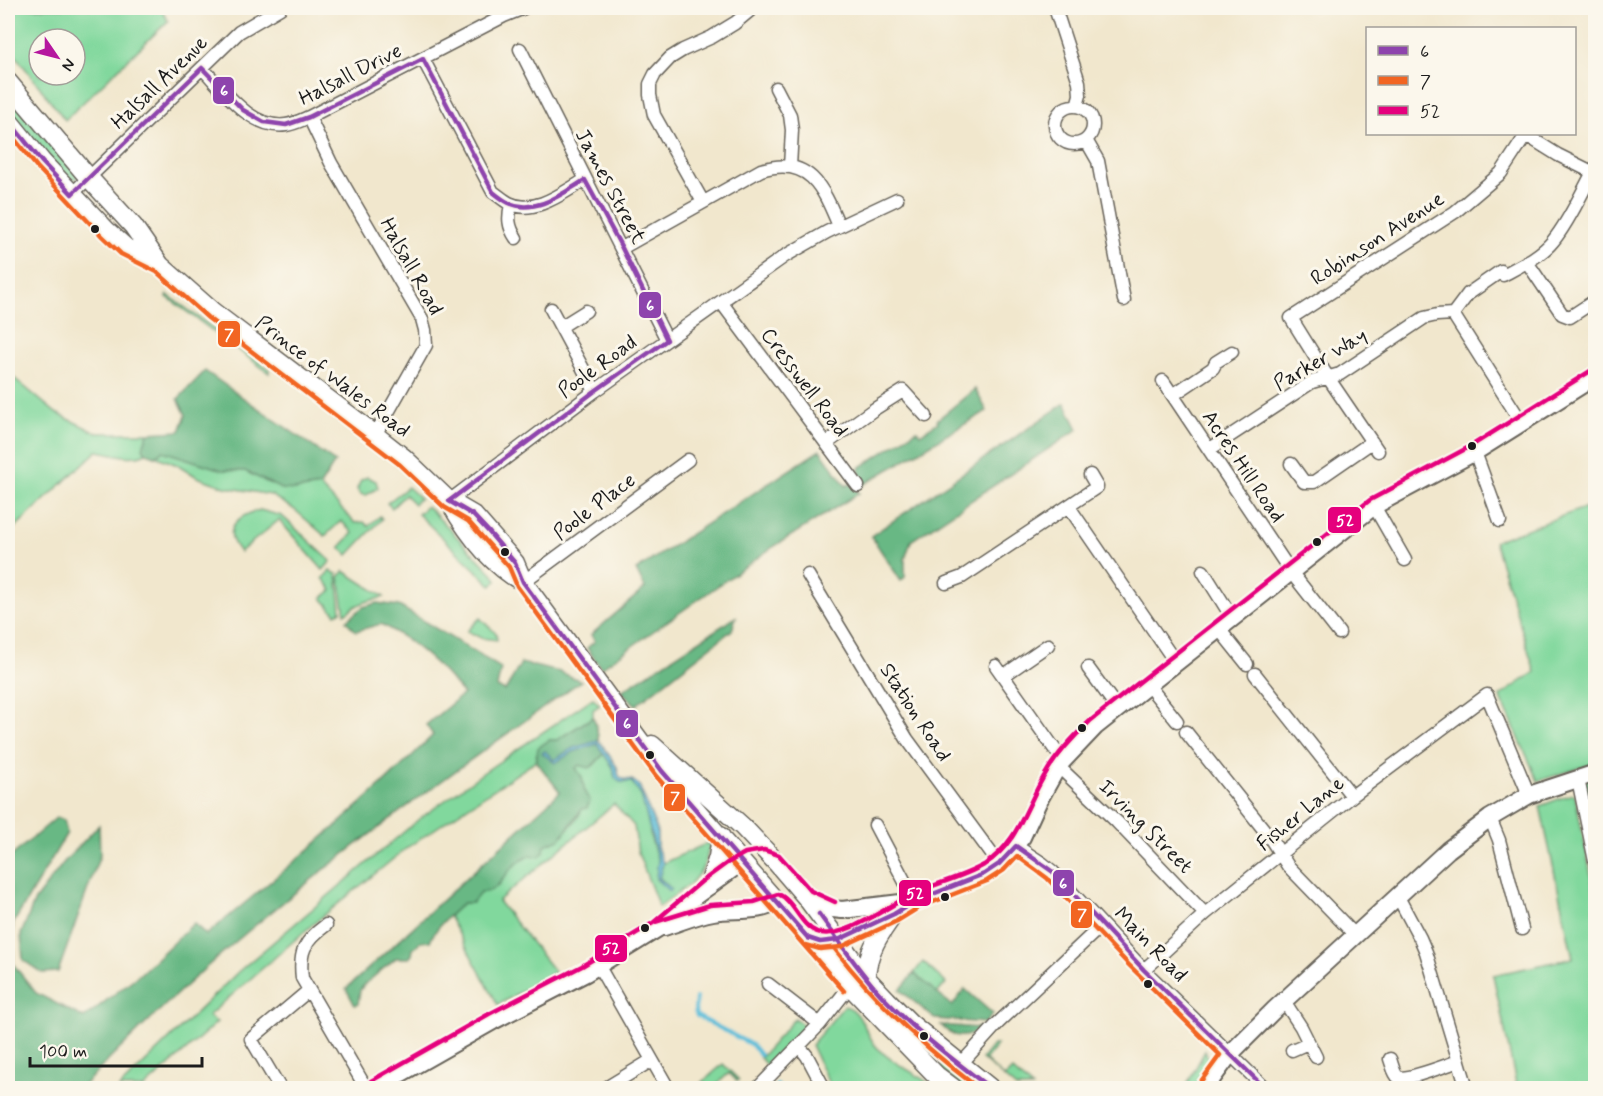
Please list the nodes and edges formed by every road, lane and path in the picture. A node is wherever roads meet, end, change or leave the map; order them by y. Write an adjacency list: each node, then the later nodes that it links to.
1 (280, 8): 8 (street, Halsall Avenue)
2 (524, 8): 5 (street, Halsall Drive)
3 (753, 8): 23 (street)
4 (1055, 8): 11 (street)
5 (503, 11): 7 (street, Halsall Drive)
6 (520, 49): 20 (street, James Street)
7 (423, 59): 12 (street, Halsall Drive); 24 (street)
8 (202, 68): 12 (street, Halsall Drive); 19 (street, Halsall Avenue)
9 (8, 82): 19 (highway, Prince of Wales Road)
10 (776, 88): 17 (street)
11 (1077, 106): 16 (street); 16 (street)
12 (309, 117): 46 (street, Halsall Road)
13 (8, 120): 21 (highway, Prince of Wales Road)
14 (1524, 135): 39 (street, Robinson Avenue)
15 (1527, 135): 18 (street, Robinson Avenue)
16 (1086, 140): 30 (street)
17 (790, 167): 23 (street); 25 (street)
18 (1595, 171): 28 (street)
19 (89, 178): 21 (street, Halsall Avenue); 29 (highway, Prince of Wales Road)
20 (585, 180): 24 (street); 27 (street, James Street)
21 (72, 194): 29 (highway, Prince of Wales Road)
22 (897, 199): 25 (street, Poole Road)
23 (703, 202): 27 (street)
24 (511, 204): 26 (street)
25 (839, 226): 32 (street, Poole Road)
26 (516, 238)
27 (622, 248): 37 (street, James Street)
28 (1527, 262): 31 (street); 35 (street)
29 (161, 266): 46 (highway, Prince of Wales Road)
30 (1124, 300)
31 (1596, 300)
32 (721, 302): 37 (street, Poole Road); 47 (street, Cresswell Road)
33 (551, 309): 36 (street)
34 (586, 311): 36 (street)
35 (1453, 314): 39 (street, Parker Way); 45 (street)
36 (562, 327): 42 (street)
37 (667, 340): 42 (street, Poole Road)
38 (1232, 352): 43 (street)
39 (1327, 376): 48 (street, Parker Way); 51 (street)
40 (1596, 376): 45 (main road)
41 (1163, 381): 43 (street, Acres Hill Road)
42 (595, 391): 54 (street, Poole Road)
43 (1173, 395): 48 (street, Acres Hill Road)
44 (926, 416): 47 (street)
45 (1522, 423): 49 (main road)
46 (375, 435): 54 (highway, Prince of Wales Road)
47 (827, 443): 53 (street, Cresswell Road)
48 (1210, 449): 60 (street, Acres Hill Road)
49 (1475, 452): 55 (main road); 57 (street)
50 (688, 460): 62 (street, Poole Place)
51 (1291, 464)
52 (1090, 475): 56 (street)
53 (858, 486)
54 (449, 501): 62 (highway, Prince of Wales Road)
55 (1374, 506): 58 (street); 60 (main road)
56 (1069, 507): 63 (street); 68 (street)
57 (1500, 521)
58 (1405, 560)
59 (1203, 571): 64 (street)
60 (1291, 572): 64 (main road); 66 (street, Acres Hill Road)
61 (808, 575): 87 (street, Station Road)
62 (523, 582): 73 (highway, Prince of Wales Road)
63 (946, 583)
64 (1233, 619): 65 (main road)
65 (1219, 629): 68 (main road); 79 (street)
66 (1339, 633)
67 (1048, 645): 75 (street, Irving Street)
68 (1176, 663): 70 (main road)
69 (1088, 668): 71 (street)
70 (1148, 684): 71 (main road); 72 (street)
71 (1118, 709): 75 (main road)
72 (1177, 720)
73 (634, 732): 82 (highway, Prince of Wales Road); 86 (highway, Prince of Wales Road)
74 (1186, 732): 84 (street)
75 (1060, 763): 83 (main road); 96 (street, Irving Street)
76 (1596, 773): 77 (main road)
77 (1578, 779): 78 (main road); 88 (street)
78 (1529, 795): 79 (street, Fisher Lane); 80 (main road)
79 (1352, 796): 84 (street, Fisher Lane)
80 (1490, 818): 90 (main road); 100 (street)
81 (875, 825): 92 (street)
82 (721, 837): 85 (highway, Prince of Wales Road); 89 (highway)
83 (1016, 846): 87 (main road); 98 (street, Main Road)
84 (1281, 854): 96 (street, Fisher Lane); 101 (street)
85 (742, 862): 86 (highway); 89 (main road); 93 (highway, Prince of Wales Road)
86 (776, 862): 91 (highway, Prince of Wales Road); 93 (highway)
87 (999, 864): 92 (main road)
88 (1596, 866)
89 (709, 885): 94 (main road); 99 (main road)
90 (1397, 896): 101 (main road); 118 (street)
91 (806, 897): 92 (main road); 103 (highway, Prince of Wales Road)
92 (915, 901): 95 (main road)
93 (778, 902): 94 (main road); 102 (highway, Prince of Wales Road)
94 (726, 910): 99 (main road)
95 (894, 914): 103 (main road); 106 (highway)
96 (1205, 914): 105 (street, Fisher Lane)
97 (326, 926): 108 (street)
98 (1101, 926): 105 (street, Main Road); 119 (street)
99 (657, 929): 104 (main road)
100 (1522, 929)
101 (1356, 936): 109 (main road)
102 (808, 938): 103 (highway); 106 (highway, Prince of Wales Road)
103 (838, 940): 106 (highway, Prince of Wales Road)
104 (598, 965): 117 (street); 122 (main road)
105 (1144, 970): 114 (street, Main Road)
106 (858, 982): 110 (street); 119 (highway); 127 (highway)
107 (768, 984): 110 (street)
108 (308, 991): 120 (street); 121 (street)
109 (1284, 1001): 111 (street); 114 (main road)
110 (819, 1024): 112 (street)
111 (1308, 1043): 113 (street); 115 (street)
112 (799, 1046): 125 (street); 126 (street)
113 (1292, 1050)
114 (1230, 1054): 129 (main road); 130 (street, Main Road)
115 (1316, 1057)
116 (1390, 1059): 118 (street)
117 (652, 1060): 123 (street); 124 (street)
118 (1459, 1061): 131 (street)
119 (960, 1065): 128 (highway)
120 (280, 1089)
121 (366, 1089)
122 (375, 1089)
123 (606, 1089)
124 (668, 1089)
125 (758, 1089)
126 (824, 1089)
127 (953, 1089)
128 (990, 1089)
129 (1205, 1089)
130 (1265, 1089)
131 (1467, 1089)

